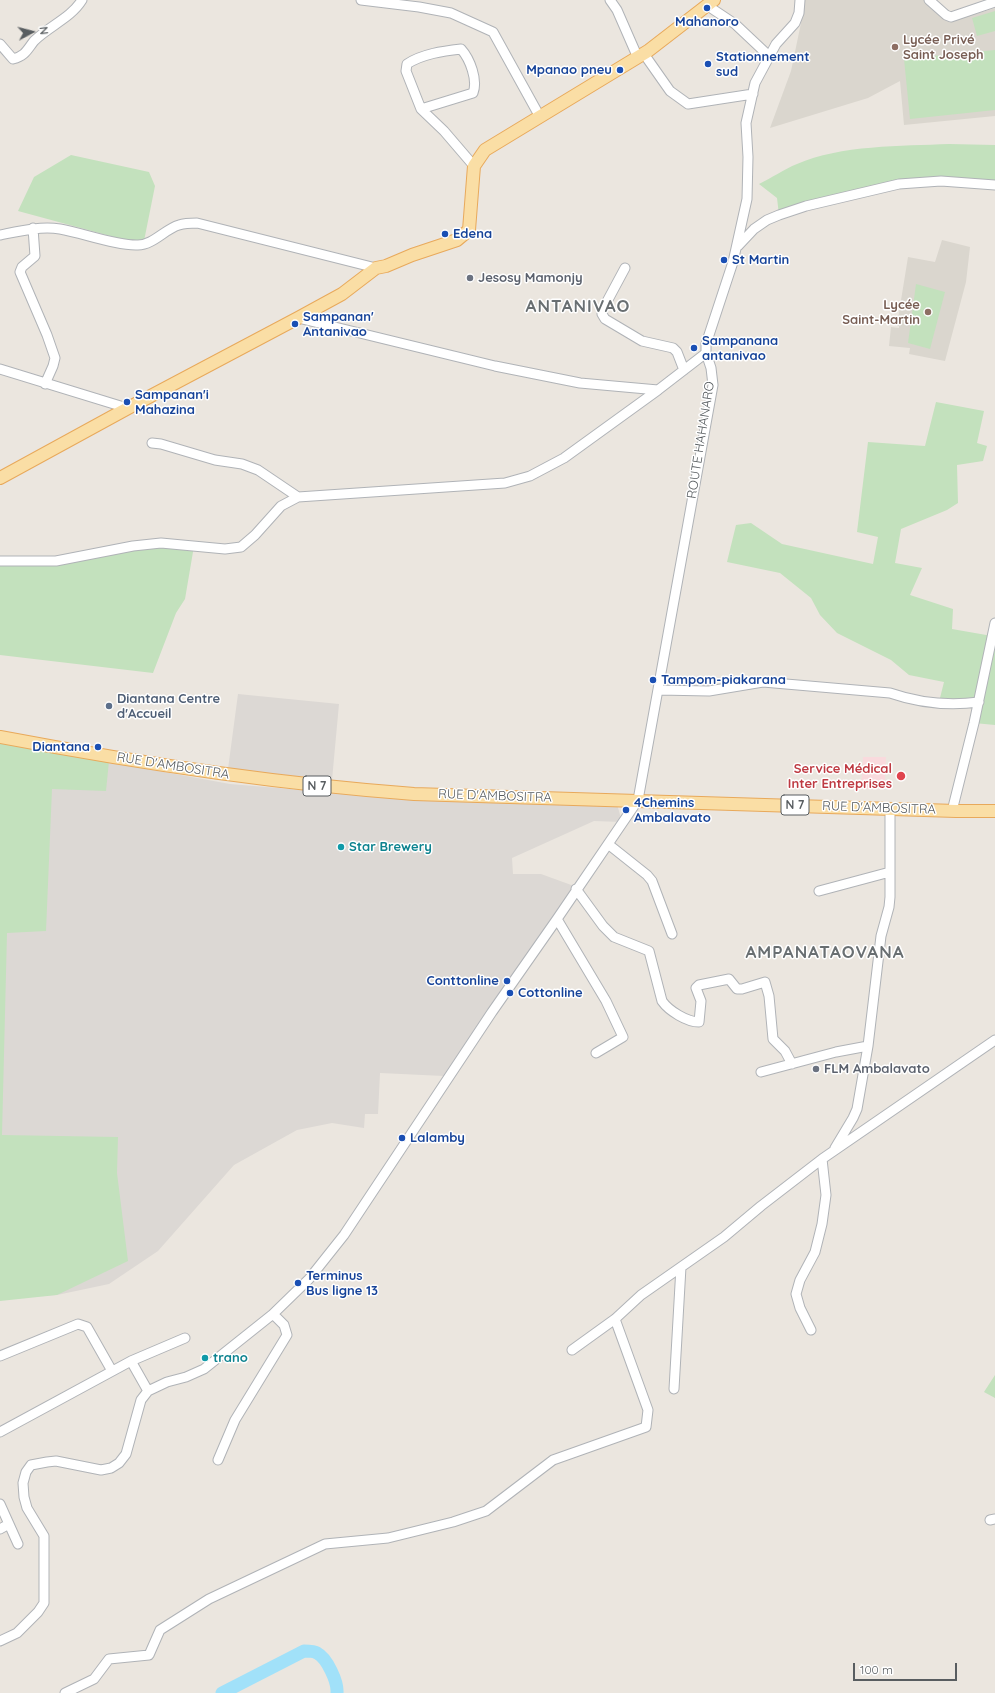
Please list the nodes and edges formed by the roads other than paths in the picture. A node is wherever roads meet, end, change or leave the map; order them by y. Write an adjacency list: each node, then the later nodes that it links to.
1 (82, 0): 8 (street)
2 (361, 0): 13 (street)
3 (610, 0): 9 (street)
4 (800, 0): 10 (street, ROUTE HAHANARO)
5 (929, 0): 6 (street)
6 (995, 2)
7 (711, 3): 9 (main road); 10 (street)
8 (0, 44)
9 (641, 56): 11 (street); 13 (main road)
10 (769, 56): 11 (street, ROUTE HAHANARO)
11 (753, 94): 18 (street, ROUTE HAHANARO)
12 (421, 109): 12 (street); 14 (street)
13 (540, 117): 14 (main road)
14 (474, 166): 19 (main road)
15 (995, 185): 18 (street)
16 (33, 228): 17 (street); 19 (street); 25 (street)
17 (0, 234)
18 (737, 246): 22 (street, ROUTE HAHANARO)
19 (376, 268): 21 (main road)
20 (624, 268): 24 (street)
21 (298, 318): 26 (street); 27 (main road)
22 (706, 353): 24 (street); 33 (street, ROUTE HAHANARO)
23 (0, 369): 25 (street)
24 (684, 370): 26 (street)
25 (45, 384): 27 (street)
26 (658, 390): 30 (street)
27 (127, 408): 29 (main road)
28 (152, 443): 30 (street)
29 (0, 478)
30 (298, 497): 31 (street)
31 (0, 561)
32 (995, 623): 34 (street)
33 (658, 690): 34 (street); 36 (street, ROUTE HAHANARO)
34 (979, 702): 38 (street)
35 (0, 737): 36 (main road, RUE D'AMBOSITRA / N 7)
36 (638, 800): 37 (main road, RUE D'AMBOSITRA / N 7); 40 (street)
37 (890, 808): 38 (main road, RUE D'AMBOSITRA / N 7); 41 (street)
38 (952, 811): 39 (main road, RUE D'AMBOSITRA / N 7)
39 (995, 811)
40 (608, 844): 42 (street); 45 (street)
41 (890, 872): 43 (street); 47 (street)
42 (576, 889): 44 (street); 49 (street)
43 (819, 891)
44 (557, 919): 48 (street); 54 (street)
45 (672, 934)
46 (995, 1040): 51 (street)
47 (868, 1046): 49 (street); 51 (street)
48 (596, 1053)
49 (792, 1064): 50 (street)
50 (761, 1072)
51 (833, 1152): 52 (street)
52 (822, 1159): 53 (street); 56 (street)
53 (681, 1267): 55 (street); 62 (street)
54 (273, 1314): 63 (street); 65 (street)
55 (615, 1319): 58 (street); 71 (street)
56 (811, 1330)
57 (185, 1338): 60 (street)
58 (572, 1350)
59 (0, 1356): 61 (street)
60 (131, 1361): 61 (street); 63 (street)
61 (112, 1371): 64 (street)
62 (674, 1389)
63 (148, 1391): 70 (street)
64 (0, 1432)
65 (218, 1460)
66 (0, 1504): 67 (street)
67 (9, 1524): 68 (street); 69 (street)
68 (0, 1529)
69 (18, 1544)
70 (0, 1641)
71 (65, 1693)

